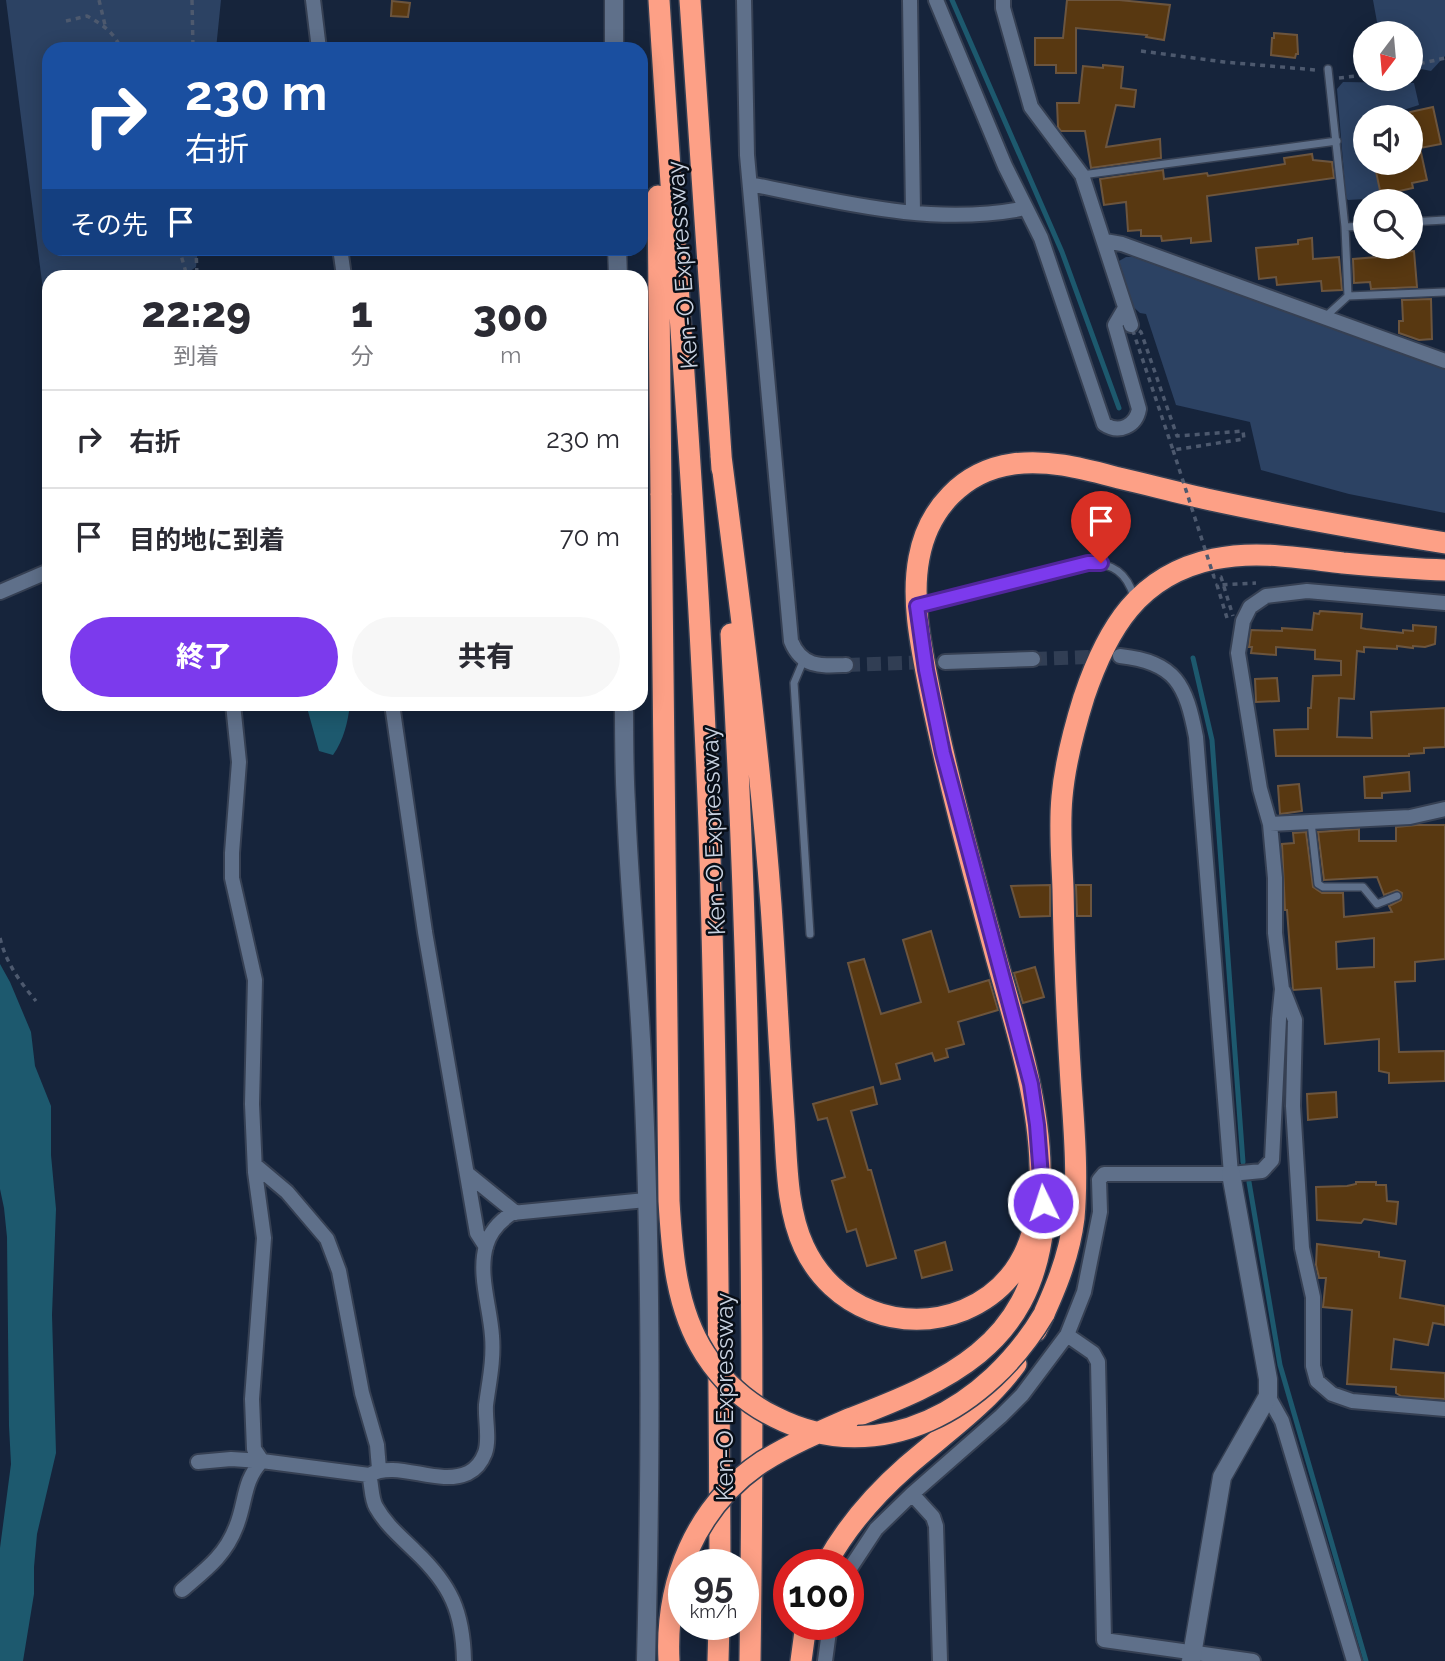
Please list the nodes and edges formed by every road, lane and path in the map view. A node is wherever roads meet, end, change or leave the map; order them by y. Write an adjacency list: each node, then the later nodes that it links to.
1 (99, 0): 12 (path)
2 (192, 0): 14 (path)
3 (313, 0): 15 (street)
4 (614, 0): 16 (street)
5 (657, 0): 72 (highway, bridge); 80 (highway, Ken-O Expressway)
6 (690, 0): 40 (highway, Ken-O Expressway)
7 (744, 0): 24 (street)
8 (910, 0): 26 (street)
9 (936, 0): 25 (street)
10 (1003, 0): 23 (street)
11 (66, 21): 12 (path)
12 (106, 26): 13 (path)
13 (118, 42)
14 (193, 42)
15 (318, 42)
16 (614, 42)
17 (1141, 51): 20 (path)
18 (1445, 58): 19 (path)
19 (1423, 63)
20 (1329, 73): 21 (path); 22 (lane)
21 (1353, 74)
22 (1337, 141): 23 (lane); 29 (lane)
23 (1082, 175): 31 (street)
24 (750, 184): 26 (street); 50 (street)
25 (1026, 208): 26 (street); 34 (street)
26 (913, 212)
27 (1445, 220): 28 (lane)
28 (1423, 221)
29 (1345, 227): 30 (lane); 33 (lane)
30 (1353, 227)
31 (1105, 240): 34 (street); 35 (street)
32 (1445, 292): 33 (lane)
33 (1348, 296): 35 (lane)
34 (1125, 308): 36 (street)
35 (1324, 318): 37 (street)
36 (1136, 328): 39 (path)
37 (1445, 361)
38 (1158, 404): 39 (path)
39 (1173, 450): 48 (path, bridge)
40 (721, 456): 65 (highway); 92 (highway, Ken-O Expressway)
41 (1445, 543): 47 (highway)
42 (1445, 570): 45 (highway)
43 (42, 574): 44 (street)
44 (0, 592)
45 (1135, 601): 47 (lane); 72 (highway)
46 (1445, 603): 59 (street)
47 (917, 606): 65 (highway)
48 (1233, 616)
49 (1119, 656): 67 (street)
50 (804, 659): 53 (street); 61 (lane)
51 (1033, 659): 52 (street)
52 (945, 662)
53 (846, 665)
54 (234, 711): 66 (street)
55 (393, 711): 68 (street)
56 (624, 711): 69 (street)
57 (1445, 809): 58 (street)
58 (1311, 822): 59 (street); 60 (lane)
59 (1270, 824): 63 (street)
60 (1397, 896)
61 (810, 934)
62 (0, 938): 64 (path)
63 (1282, 989): 67 (street); 75 (street)
64 (36, 1001)
65 (1040, 1153): 90 (highway, bridge)
66 (255, 1165): 76 (street); 78 (street)
67 (1231, 1174): 73 (street); 74 (street)
68 (468, 1175): 70 (street); 71 (street)
69 (646, 1200): 70 (street); 89 (street)
70 (516, 1213): 71 (street)
71 (486, 1247): 78 (street)
72 (1044, 1314): 81 (highway, bridge)
73 (1067, 1335): 79 (street); 87 (street)
74 (1268, 1396): 87 (street); 97 (street)
75 (1445, 1409)
76 (262, 1461): 77 (street); 78 (street); 83 (street)
77 (198, 1462)
78 (374, 1472): 88 (street)
79 (912, 1494): 82 (street); 95 (street)
80 (720, 1549)
81 (835, 1549)
82 (863, 1549)
83 (182, 1590)
84 (719, 1640): 91 (highway)
85 (804, 1640): 93 (highway)
86 (828, 1640): 94 (street)
87 (1192, 1657): 96 (street)
88 (464, 1661)
89 (646, 1661)
90 (669, 1661)
91 (719, 1661)
92 (750, 1661)
93 (801, 1661)
94 (825, 1661)
95 (940, 1661)
96 (1253, 1661)
97 (1354, 1661)

